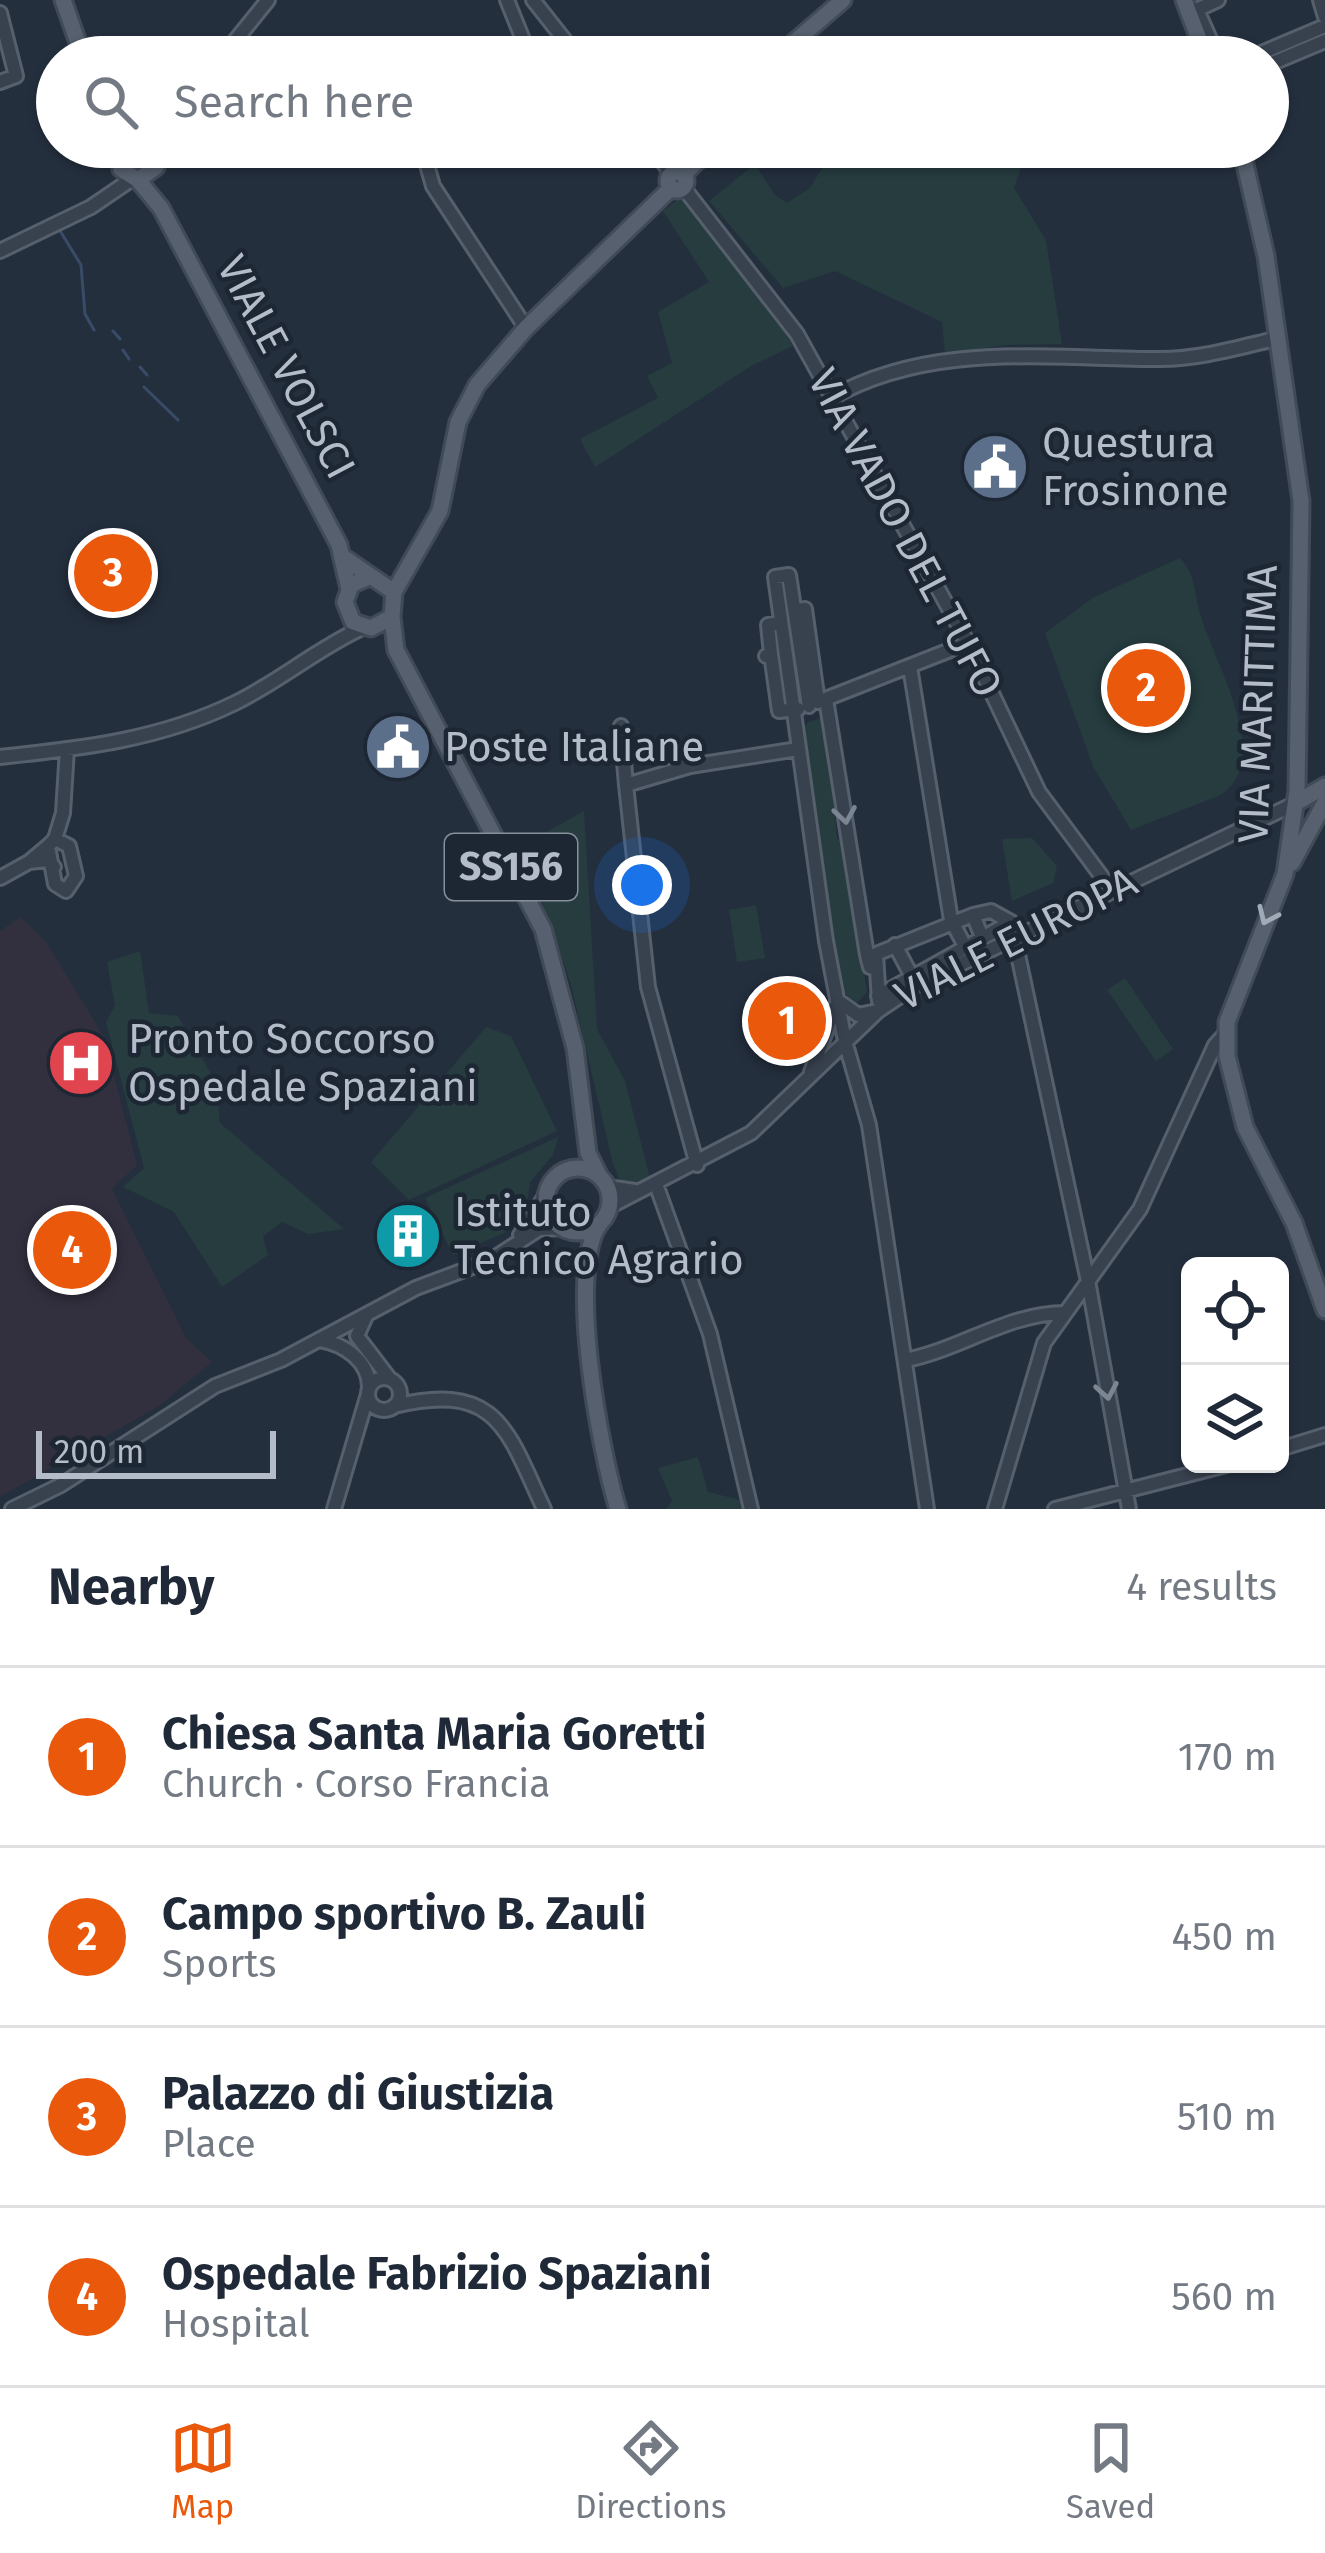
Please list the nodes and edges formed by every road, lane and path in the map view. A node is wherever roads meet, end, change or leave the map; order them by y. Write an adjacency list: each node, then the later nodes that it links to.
1 (268, 0): 12 (street)
2 (507, 0): 13 (street)
3 (533, 0): 14 (street)
4 (843, 0): 15 (main road)
5 (1218, 0): 8 (street)
6 (1320, 0): 10 (street)
7 (66, 6): 11 (main road)
8 (1190, 8): 16 (street)
9 (0, 13): 20 (street)
10 (1325, 22): 17 (street)
11 (76, 36)
12 (240, 36)
13 (522, 36)
14 (561, 36)
15 (801, 36)
16 (1206, 36)
17 (1289, 39)
18 (1325, 41): 19 (street)
19 (1289, 56)
20 (0, 82)
21 (114, 168): 31 (street)
22 (128, 168): 29 (main road, VIALE VOLSCI)
23 (144, 168): 29 (main road, VIALE VOLSCI)
24 (157, 168): 32 (main road, VIALE VOLSCI)
25 (428, 168): 34 (street)
26 (667, 168): 30 (street, VIA VADO DEL TUFO)
27 (690, 168): 30 (main road)
28 (1245, 168): 35 (main road, VIA MARITTIMA)
29 (135, 179): 31 (street); 32 (main road, VIALE VOLSCI)
30 (677, 181): 34 (main road); 36 (street, VIA VADO DEL TUFO)
31 (101, 200): 33 (street)
32 (161, 208): 37 (main road, VIALE VOLSCI)
33 (0, 251)
34 (526, 328): 38 (main road)
35 (1279, 338): 36 (street); 59 (main road, VIA MARITTIMA)
36 (831, 398): 47 (street, VIA VADO DEL TUFO)
37 (346, 559): 39 (main road, VIALE VOLSCI); 40 (main road, VIALE VOLSCI)
38 (409, 560): 39 (main road); 41 (main road)
39 (372, 577): 40 (main road); 41 (main road)
40 (349, 589): 42 (main road)
41 (394, 592): 43 (main road, SS156)
42 (346, 611): 45 (main road, SS156); 46 (street)
43 (392, 617): 45 (main road); 48 (main road, SS156)
44 (781, 622): 50 (street); 51 (street); 51 (street)
45 (368, 628): 46 (street); 48 (main road, SS156)
46 (334, 640): 53 (street)
47 (968, 643): 49 (street); 67 (street, VIA VADO DEL TUFO)
48 (396, 650): 85 (main road, SS156)
49 (910, 667): 50 (street); 69 (street)
50 (818, 702): 51 (street); 78 (street, one-way to 78)
51 (794, 710): 54 (street)
52 (621, 725): 56 (street)
53 (67, 749): 55 (street); 60 (street)
54 (798, 749): 56 (street); 80 (street)
55 (0, 757)
56 (626, 785): 86 (street)
57 (1325, 786): 59 (main road)
58 (1325, 802): 65 (main road)
59 (1296, 803): 65 (main road, VIA MARITTIMA); 67 (street, VIALE EUROPA)
60 (63, 813): 61 (street); 62 (street)
61 (51, 843): 62 (street); 63 (street); 64 (street)
62 (69, 846): 64 (street)
63 (29, 862): 64 (street); 66 (street)
64 (55, 867)
65 (1285, 874): 82 (main road, VIA MARITTIMA, one-way to 82)
66 (0, 878)
67 (1111, 889): 71 (street, VIALE EUROPA)
68 (974, 915): 69 (street); 71 (street); 73 (street)
69 (951, 920): 70 (street); 75 (street)
70 (931, 928): 72 (street); 76 (street)
71 (1014, 929): 73 (street); 81 (street, VIALE EUROPA); 95 (street)
72 (914, 936): 74 (street); 77 (street)
73 (982, 938): 75 (street)
74 (895, 945): 78 (street); 79 (street)
75 (965, 946): 76 (street)
76 (945, 956): 77 (street)
77 (929, 964): 79 (street)
78 (876, 969): 81 (street)
79 (911, 975): 81 (street)
80 (836, 1000): 81 (street); 83 (street); 84 (street)
81 (879, 1005): 83 (street, VIALE EUROPA)
82 (1226, 1033): 95 (street); 97 (main road, VIA MARITTIMA)
83 (845, 1041): 84 (street, VIALE EUROPA); 102 (street)
84 (804, 1086): 86 (street, VIALE EUROPA)
85 (585, 1136): 87 (main road, SS156); 88 (main road, SS156)
86 (697, 1165): 89 (street, VIALE EUROPA)
87 (570, 1168): 88 (main road); 90 (main road, SS156)
88 (603, 1181): 89 (street); 91 (main road, SS156)
89 (650, 1189): 91 (street, VIALE EUROPA); 119 (street)
90 (547, 1193): 92 (main road, SS156); 93 (street)
91 (605, 1214): 92 (main road); 94 (main road, SS156)
92 (569, 1230): 93 (street); 94 (main road, SS156)
93 (512, 1245): 96 (street)
94 (587, 1275): 118 (main road, SS156)
95 (1089, 1286): 98 (street); 112 (street, one-way to 112)
96 (370, 1310): 99 (street); 101 (street)
97 (1325, 1310)
98 (1065, 1313): 102 (street); 121 (street)
99 (339, 1328): 100 (street); 101 (street)
100 (318, 1340): 101 (street); 113 (street)
101 (360, 1353): 103 (street); 104 (street)
102 (906, 1360): 120 (street)
103 (395, 1384): 104 (street); 105 (street); 106 (street)
104 (369, 1392): 106 (street); 108 (street)
105 (437, 1402): 106 (street); 117 (street)
106 (389, 1408): 108 (street)
107 (1325, 1435): 109 (street)
108 (358, 1441): 110 (street)
109 (1289, 1446)
110 (347, 1470): 115 (street); 116 (street)
111 (1206, 1473): 112 (street)
112 (1127, 1502): 122 (street)
113 (38, 1503): 114 (street)
114 (13, 1509)
115 (320, 1509)
116 (334, 1509)
117 (544, 1509)
118 (618, 1509)
119 (751, 1509)
120 (927, 1509)
121 (995, 1509)
122 (1055, 1509)

